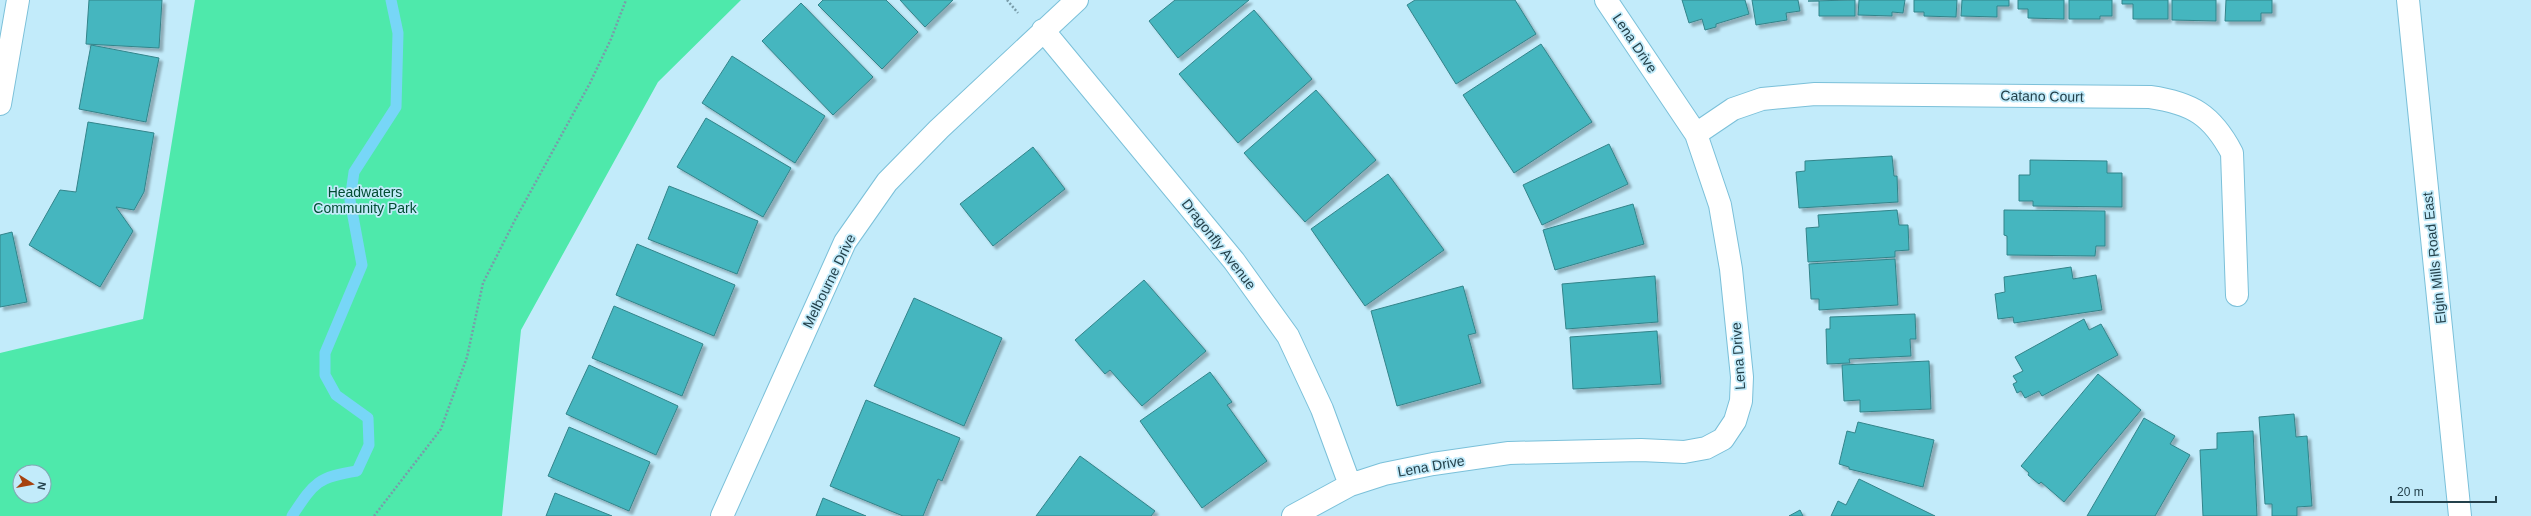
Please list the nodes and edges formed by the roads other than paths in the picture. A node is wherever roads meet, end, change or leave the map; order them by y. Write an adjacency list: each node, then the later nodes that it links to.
1 (18, 0): 6 (street)
2 (1076, 0): 5 (street, Melbourne Drive)
3 (1606, 0): 7 (street, Lena Drive)
4 (2408, 0): 12 (street, Elgin Mills Road East)
5 (1043, 30): 9 (street, Dragonfly Avenue); 10 (street, Melbourne Drive)
6 (0, 104)
7 (1696, 134): 8 (street, Catano Court); 9 (street, Lena Drive)
8 (2237, 294)
9 (1350, 485): 11 (street, Lena Drive)
10 (722, 516)
11 (1293, 516)
12 (2460, 516)

